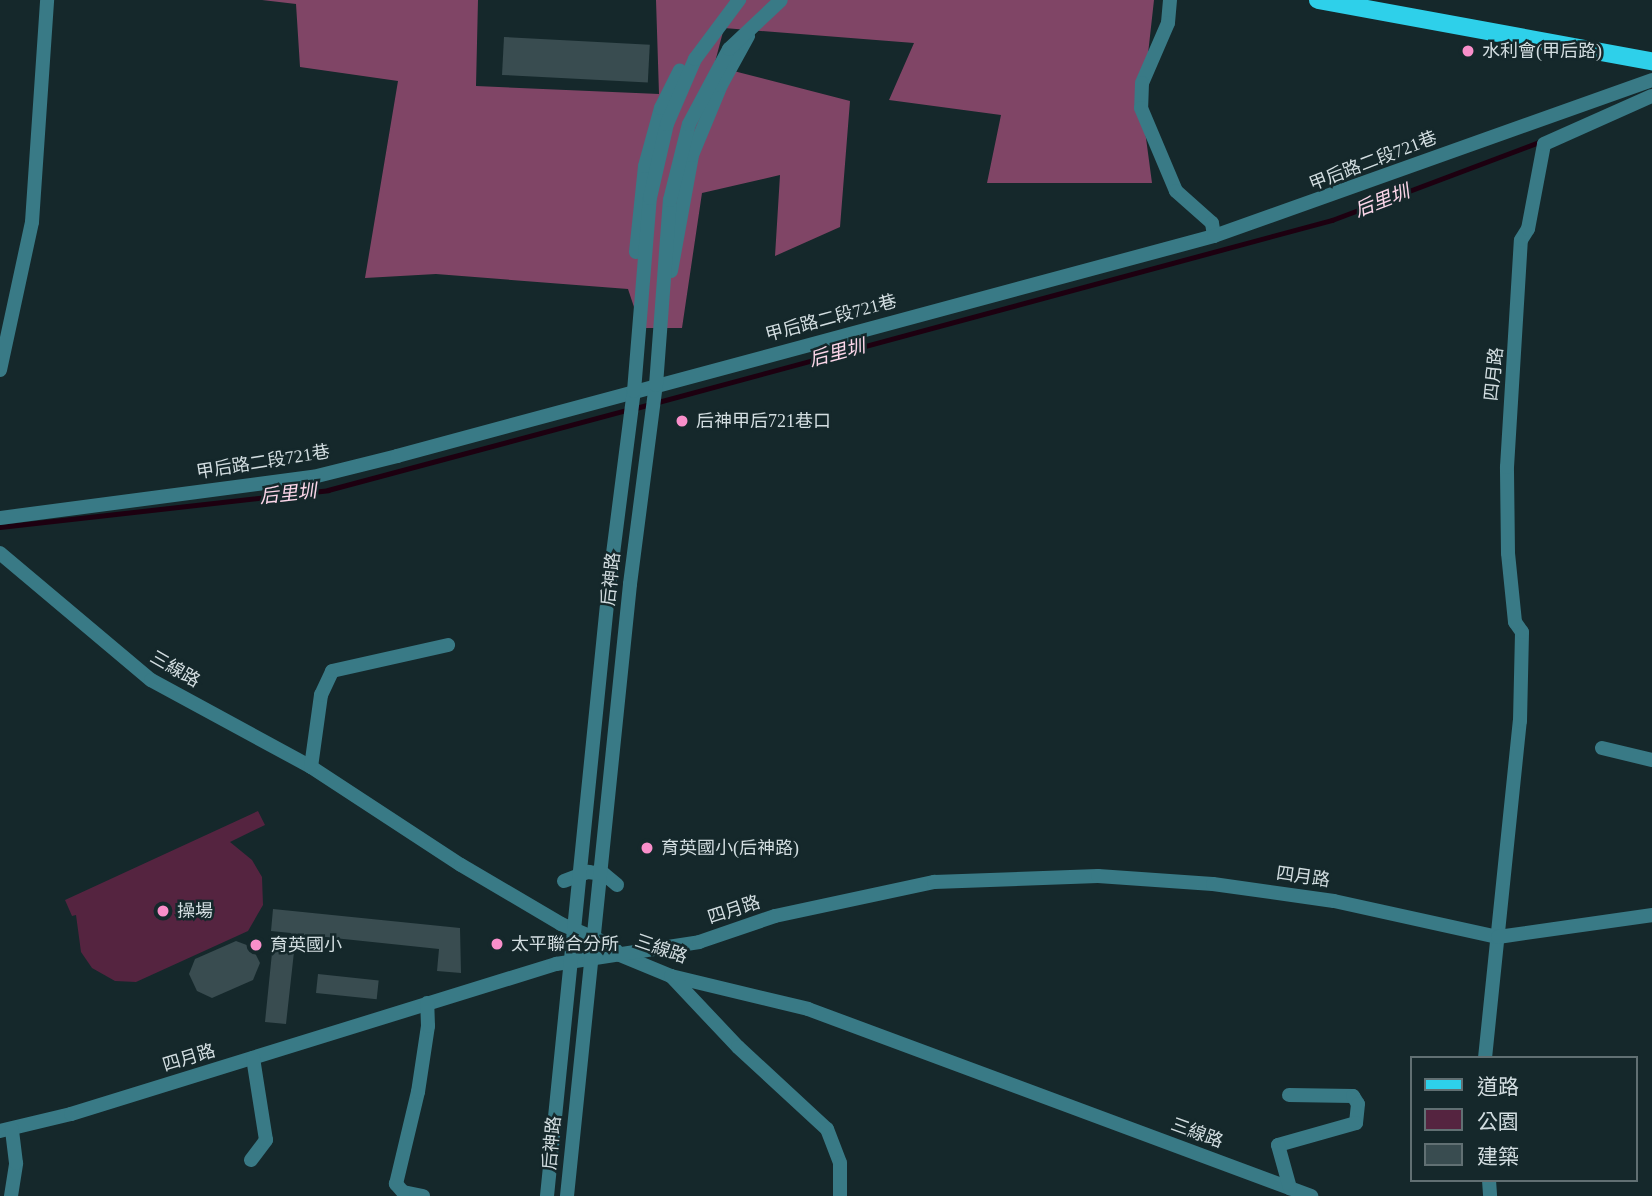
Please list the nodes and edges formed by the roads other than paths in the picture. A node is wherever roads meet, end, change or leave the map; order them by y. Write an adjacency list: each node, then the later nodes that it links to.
1 (47, 0): 10 (street)
2 (739, 0): 12 (street, 后神路)
3 (781, 0): 11 (street, 后神路)
4 (1170, 0): 9 (street)
5 (1318, 0): 6 (main road)
6 (1652, 61)
7 (1652, 80): 9 (street, 甲后路二段721巷)
8 (1652, 96): 22 (street, 四月路)
9 (1214, 236): 11 (street, 甲后路二段721巷)
10 (0, 370)
11 (656, 385): 12 (street, 甲后路二段721巷); 35 (street, 后神路, bridge)
12 (634, 391): 13 (street, 甲后路二段721巷); 34 (street, 后神路, bridge)
13 (0, 518)
14 (0, 553): 18 (street, 三線路)
15 (448, 645): 18 (street)
16 (1602, 748): 17 (street)
17 (1652, 760)
18 (311, 767): 23 (street, 三線路)
19 (564, 881): 20 (street)
20 (617, 885)
21 (1652, 915): 22 (street, 四月路)
22 (1498, 937): 23 (street, 四月路); 26 (street, 四月路)
23 (620, 955): 24 (street, 三線路); 25 (street, 四月路)
24 (671, 976): 31 (street, 三線路); 36 (street)
25 (426, 1003): 27 (street, 四月路); 33 (street)
26 (1485, 1056)
27 (253, 1058): 29 (street, 四月路); 30 (street)
28 (1289, 1095): 31 (street)
29 (6, 1130): 32 (street)
30 (251, 1160)
31 (1290, 1188): 37 (street, 三線路)
32 (11, 1196)
33 (423, 1196)
34 (547, 1196)
35 (567, 1196)
36 (840, 1196)
37 (1311, 1196)

